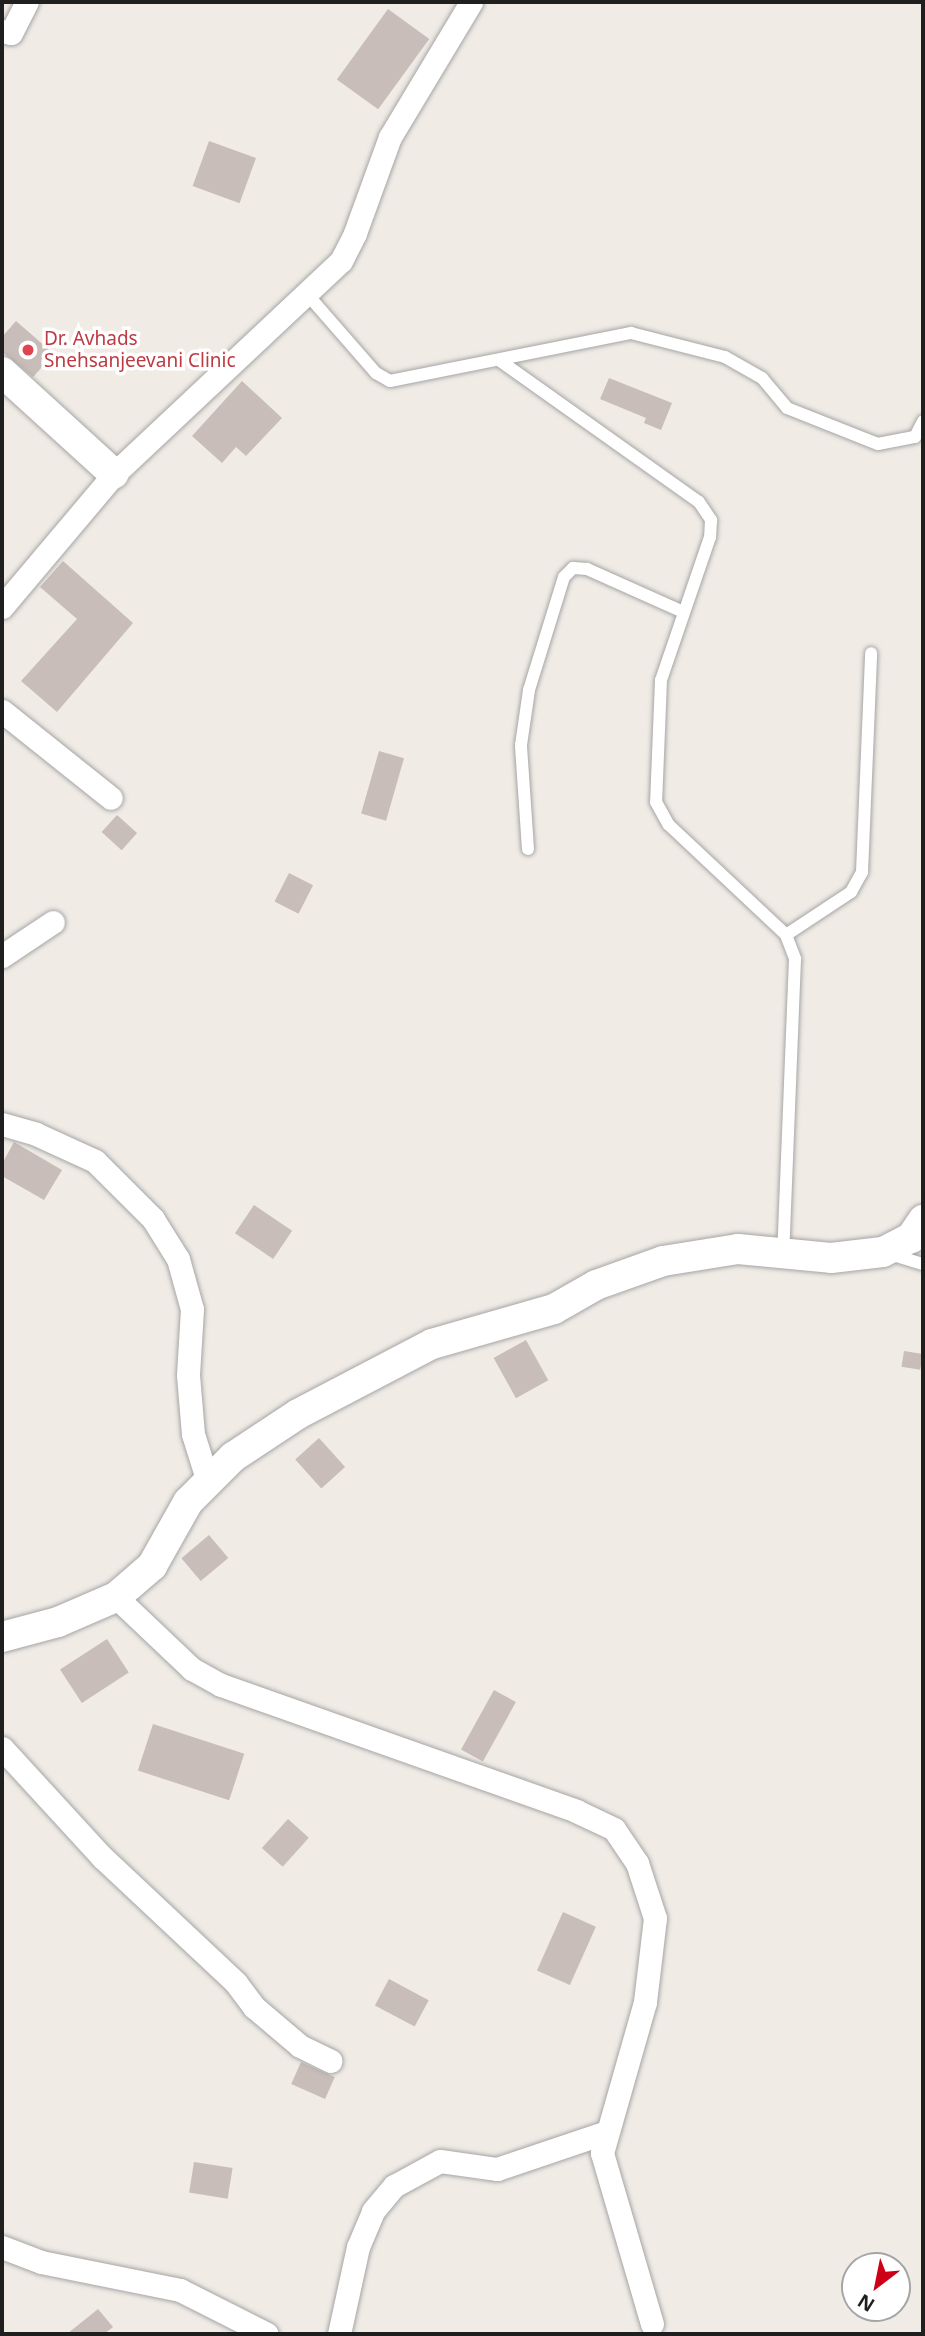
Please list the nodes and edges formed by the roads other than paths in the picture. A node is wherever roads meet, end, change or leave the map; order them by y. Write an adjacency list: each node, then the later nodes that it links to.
1 (471, 2): 4 (street)
2 (20, 3): 3 (street)
3 (2, 31)
4 (307, 294): 5 (lane); 8 (street)
5 (499, 360): 7 (lane); 10 (lane)
6 (2, 372): 8 (street)
7 (923, 421)
8 (114, 474): 9 (street)
9 (2, 607)
10 (683, 612): 14 (lane); 16 (lane)
11 (871, 653): 16 (lane)
12 (2, 711): 13 (street)
13 (111, 798)
14 (528, 849)
15 (53, 922): 17 (street)
16 (786, 935): 20 (lane)
17 (2, 956)
18 (2, 1125): 23 (street)
19 (923, 1220): 21 (street)
20 (783, 1252): 21 (street); 23 (street)
21 (883, 1252): 22 (lane)
22 (923, 1264)
23 (208, 1482): 24 (street)
24 (116, 1597): 25 (street); 28 (street)
25 (2, 1637)
26 (2, 1748): 27 (street)
27 (331, 2061)
28 (604, 2133): 30 (street); 32 (street)
29 (2, 2247): 31 (street)
30 (652, 2324)
31 (267, 2334)
32 (339, 2334)

